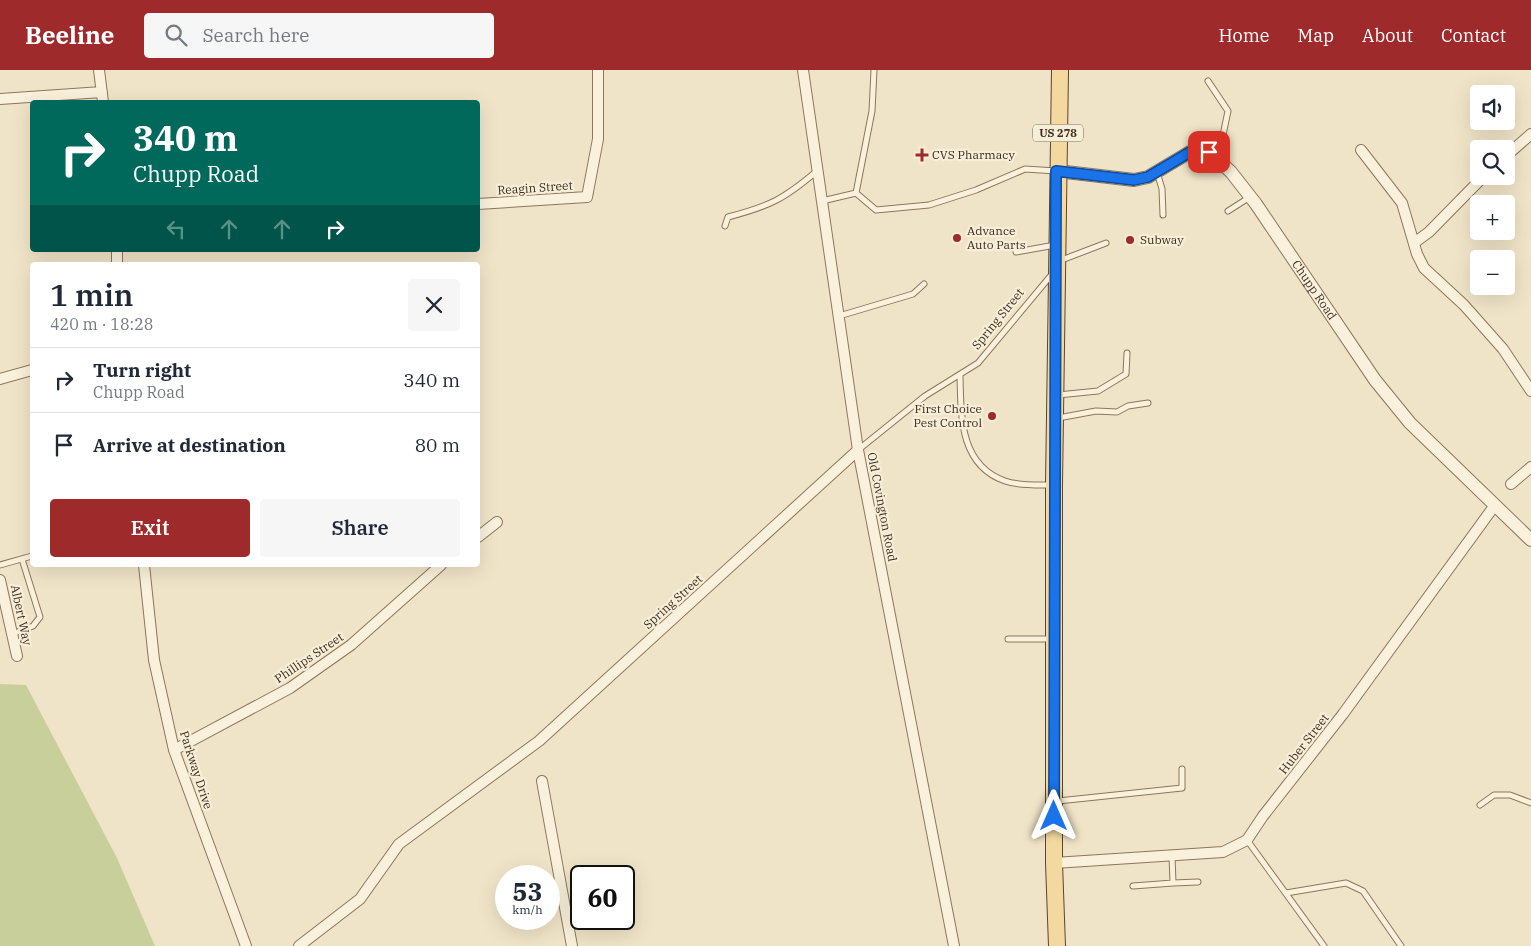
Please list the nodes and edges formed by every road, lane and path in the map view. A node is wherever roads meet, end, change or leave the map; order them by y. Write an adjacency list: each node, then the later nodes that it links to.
1 (99, 70): 7 (street)
2 (598, 70): 21 (street, Reagin Street)
3 (804, 70): 15 (street, Old Covington Road)
4 (874, 70): 18 (lane)
5 (1060, 71): 14 (main road, US 278)
6 (1208, 81): 13 (lane)
7 (102, 92): 8 (street); 9 (street)
8 (0, 99)
9 (103, 100)
10 (1531, 134): 11 (street)
11 (1515, 148)
12 (1361, 150): 26 (street)
13 (1218, 160): 16 (street, Chupp Road); 19 (street, Chupp Road)
14 (1056, 171): 16 (street, Chupp Road); 18 (lane); 27 (main road, US 278)
15 (817, 172): 20 (street, Old Covington Road); 24 (lane)
16 (1157, 172): 23 (lane)
17 (1475, 185): 26 (street)
18 (856, 193): 20 (lane)
19 (1250, 197): 22 (lane); 44 (street, Chupp Road)
20 (821, 201): 31 (street, Old Covington Road)
21 (480, 204)
22 (1228, 211)
23 (1163, 215)
24 (725, 226)
25 (1106, 243): 29 (lane)
26 (1414, 243): 36 (street)
27 (1056, 245): 28 (lane); 29 (main road, US 278)
28 (1016, 252)
29 (1056, 265): 34 (lane, Spring Street); 37 (main road, US 278)
30 (924, 284): 31 (lane)
31 (838, 316): 40 (street, Old Covington Road)
32 (1127, 353): 37 (lane)
33 (30, 371): 35 (street)
34 (960, 375): 40 (lane, Spring Street); 43 (lane)
35 (0, 379)
36 (1531, 391)
37 (1055, 395): 39 (main road, US 278)
38 (1148, 403): 39 (lane)
39 (1055, 419): 43 (main road, US 278)
40 (858, 450): 72 (street, Spring Street); 74 (street, Old Covington Road)
41 (1531, 467): 42 (street)
42 (1510, 484)
43 (1054, 485): 56 (main road, US 278)
44 (1495, 505): 47 (street, Chupp Road); 64 (street, Huber Street)
45 (497, 522): 46 (street)
46 (480, 535)
47 (1531, 540)
48 (30, 557): 49 (lane)
49 (22, 559): 50 (lane); 54 (lane)
50 (0, 565)
51 (144, 567): 58 (street, Parkway Drive)
52 (439, 567): 58 (street, Phillips Street)
53 (0, 580): 54 (street, Albert Way)
54 (12, 634): 57 (street, Albert Way)
55 (1008, 638): 56 (lane)
56 (1055, 639): 61 (main road, US 278)
57 (17, 656)
58 (174, 750): 71 (street, Parkway Drive)
59 (1182, 768): 61 (lane)
60 (542, 781): 73 (street)
61 (1054, 801): 66 (main road, US 278)
62 (1531, 803): 63 (lane)
63 (1480, 805)
64 (1247, 840): 65 (street, Huber Street); 70 (lane)
65 (1172, 855): 66 (street, Huber Street); 68 (lane)
66 (1054, 863): 75 (main road, US 278)
67 (1198, 882): 68 (lane)
68 (1173, 883): 69 (lane)
69 (1133, 886)
70 (1286, 893): 76 (lane); 77 (lane)
71 (246, 946)
72 (299, 946)
73 (572, 946)
74 (954, 946)
75 (1057, 946)
76 (1324, 946)
77 (1401, 946)

